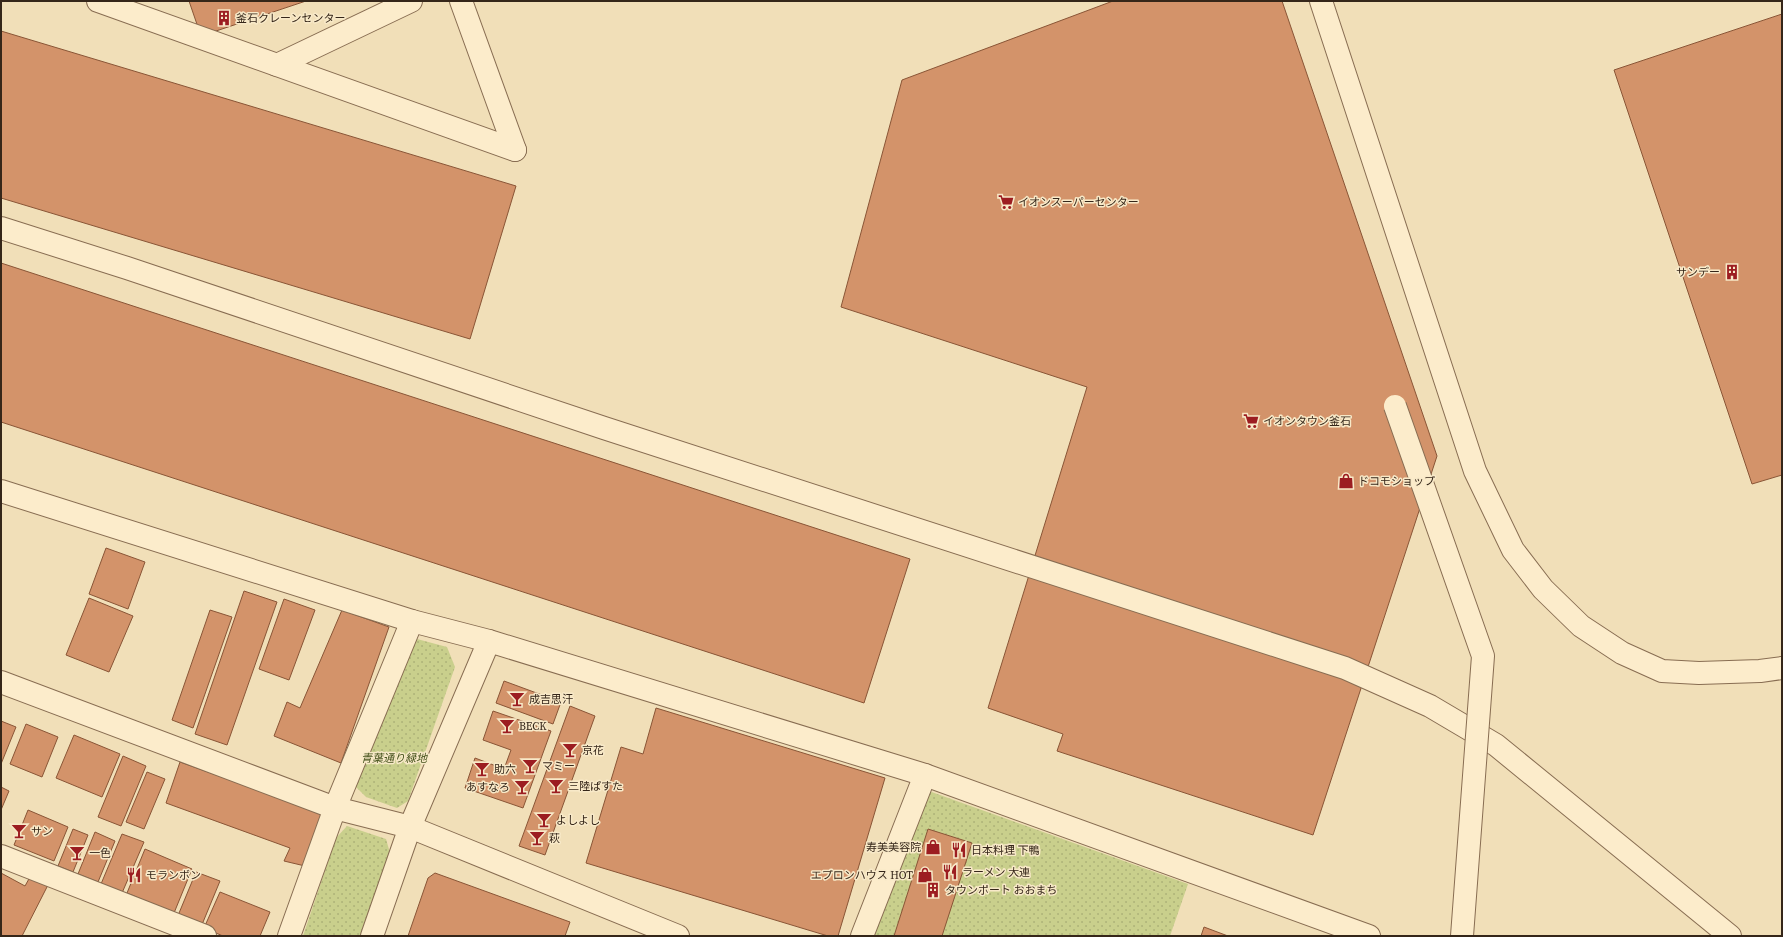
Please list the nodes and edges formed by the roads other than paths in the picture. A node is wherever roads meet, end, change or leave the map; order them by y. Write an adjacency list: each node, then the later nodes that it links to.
1 (98, 1): 5 (street)
2 (411, 1): 5 (street)
3 (461, 1): 5 (street)
4 (1321, 1): 11 (street)
5 (277, 65)
6 (1, 228): 24 (street)
7 (1395, 406): 23 (street, bridge)
8 (1, 491): 9 (street)
9 (412, 621): 10 (street); 14 (street)
10 (489, 641): 13 (street); 15 (street)
11 (1782, 668)
12 (1, 682): 14 (street)
13 (925, 775): 21 (street); 22 (street)
14 (335, 808): 15 (street); 18 (street)
15 (410, 827): 19 (street); 20 (street)
16 (1, 856): 17 (street)
17 (205, 936)
18 (289, 936)
19 (372, 936)
20 (678, 936)
21 (862, 936)
22 (1368, 936)
23 (1462, 936)
24 (1730, 936)

